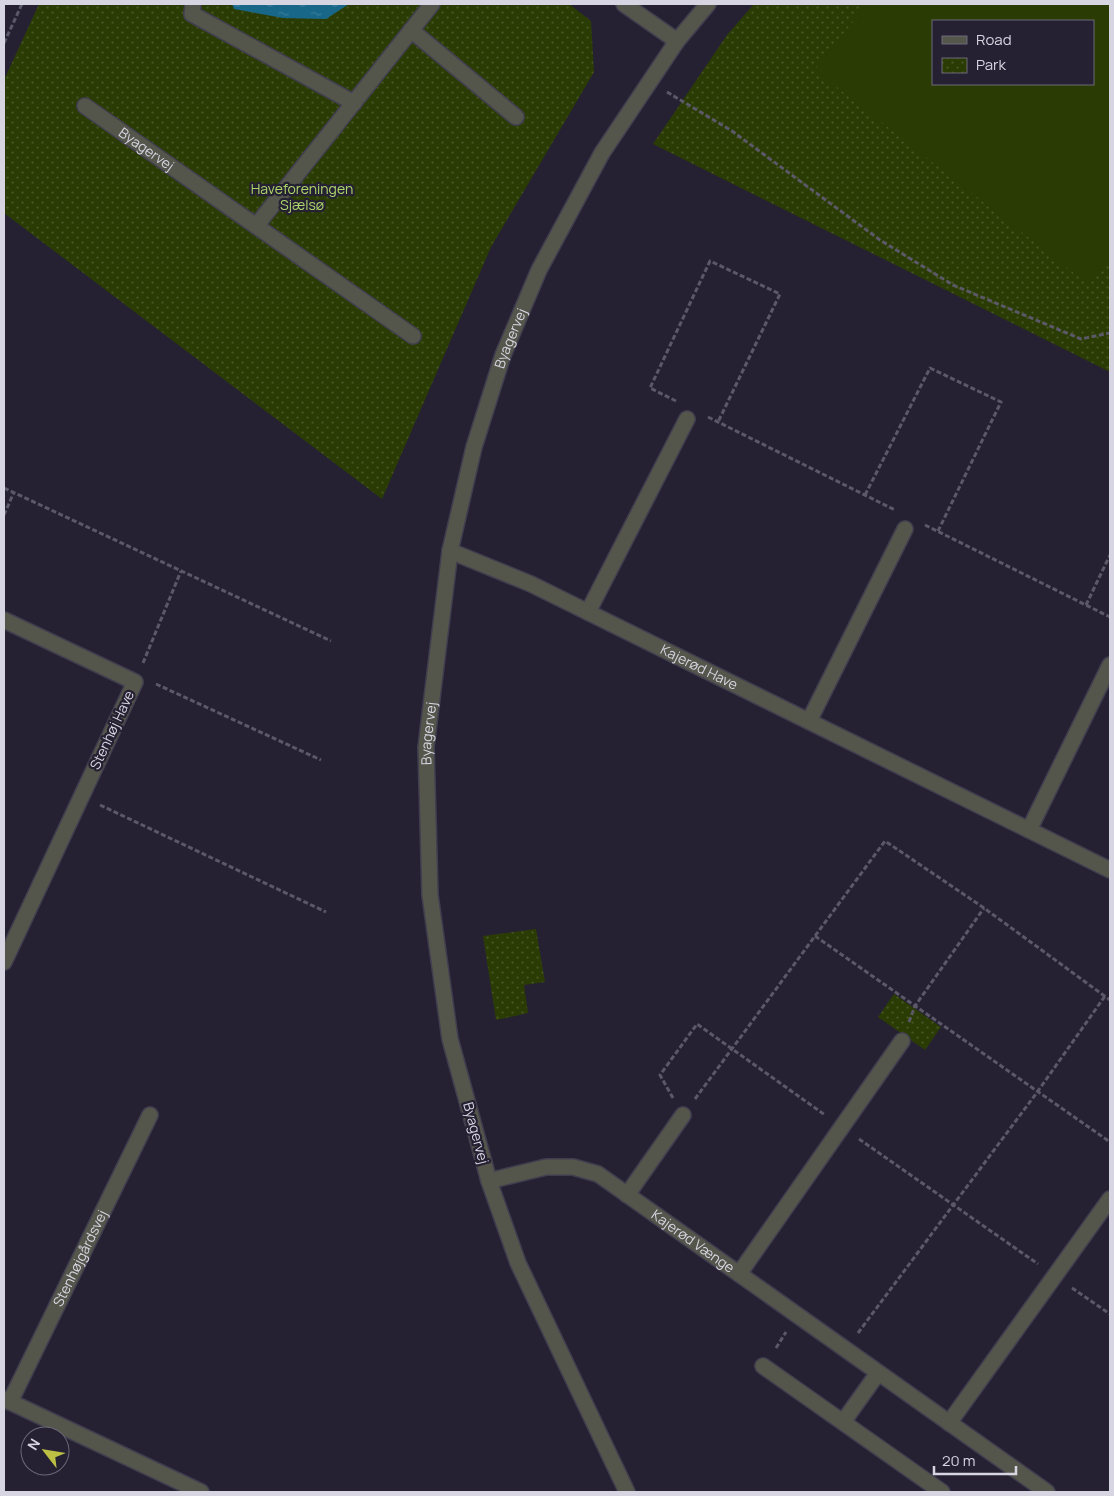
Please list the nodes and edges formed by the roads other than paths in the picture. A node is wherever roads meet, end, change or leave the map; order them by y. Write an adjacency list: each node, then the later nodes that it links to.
1 (193, 4): 7 (street)
2 (432, 4): 5 (street)
3 (624, 4): 6 (street)
4 (708, 4): 6 (street, Byagervej)
5 (411, 30): 7 (street); 9 (street)
6 (677, 41): 14 (street, Byagervej)
7 (354, 103): 10 (street)
8 (85, 106): 10 (street, Byagervej)
9 (516, 117)
10 (256, 226): 11 (street, Byagervej)
11 (413, 336)
12 (690, 412): 15 (street)
13 (905, 529): 18 (street)
14 (450, 551): 15 (street, Kajerød Have); 25 (street, Byagervej)
15 (588, 612): 18 (street, Kajerød Have)
16 (4, 620): 21 (street, Stenhøj Have)
17 (1110, 665): 19 (street)
18 (809, 722): 19 (street, Kajerød Have)
19 (1029, 830): 20 (street, Kajerød Have)
20 (1110, 870)
21 (4, 962)
22 (902, 1041): 28 (street)
23 (150, 1115): 31 (street, Stenhøjgårdsvej)
24 (683, 1115): 26 (street)
25 (488, 1181): 26 (street, Kajerød Vænge); 35 (street, Byagervej)
26 (627, 1195): 28 (street, Kajerød Vænge)
27 (1110, 1199): 33 (street)
28 (739, 1274): 30 (street, Kajerød Vænge)
29 (764, 1366): 32 (street)
30 (878, 1373): 32 (street); 33 (street, Kajerød Vænge)
31 (7, 1401): 34 (street, Stenhøjgårdsvej)
32 (843, 1422): 36 (street)
33 (949, 1423): 37 (street, Kajerød Vænge)
34 (201, 1492)
35 (627, 1492)
36 (942, 1492)
37 (1047, 1492)

